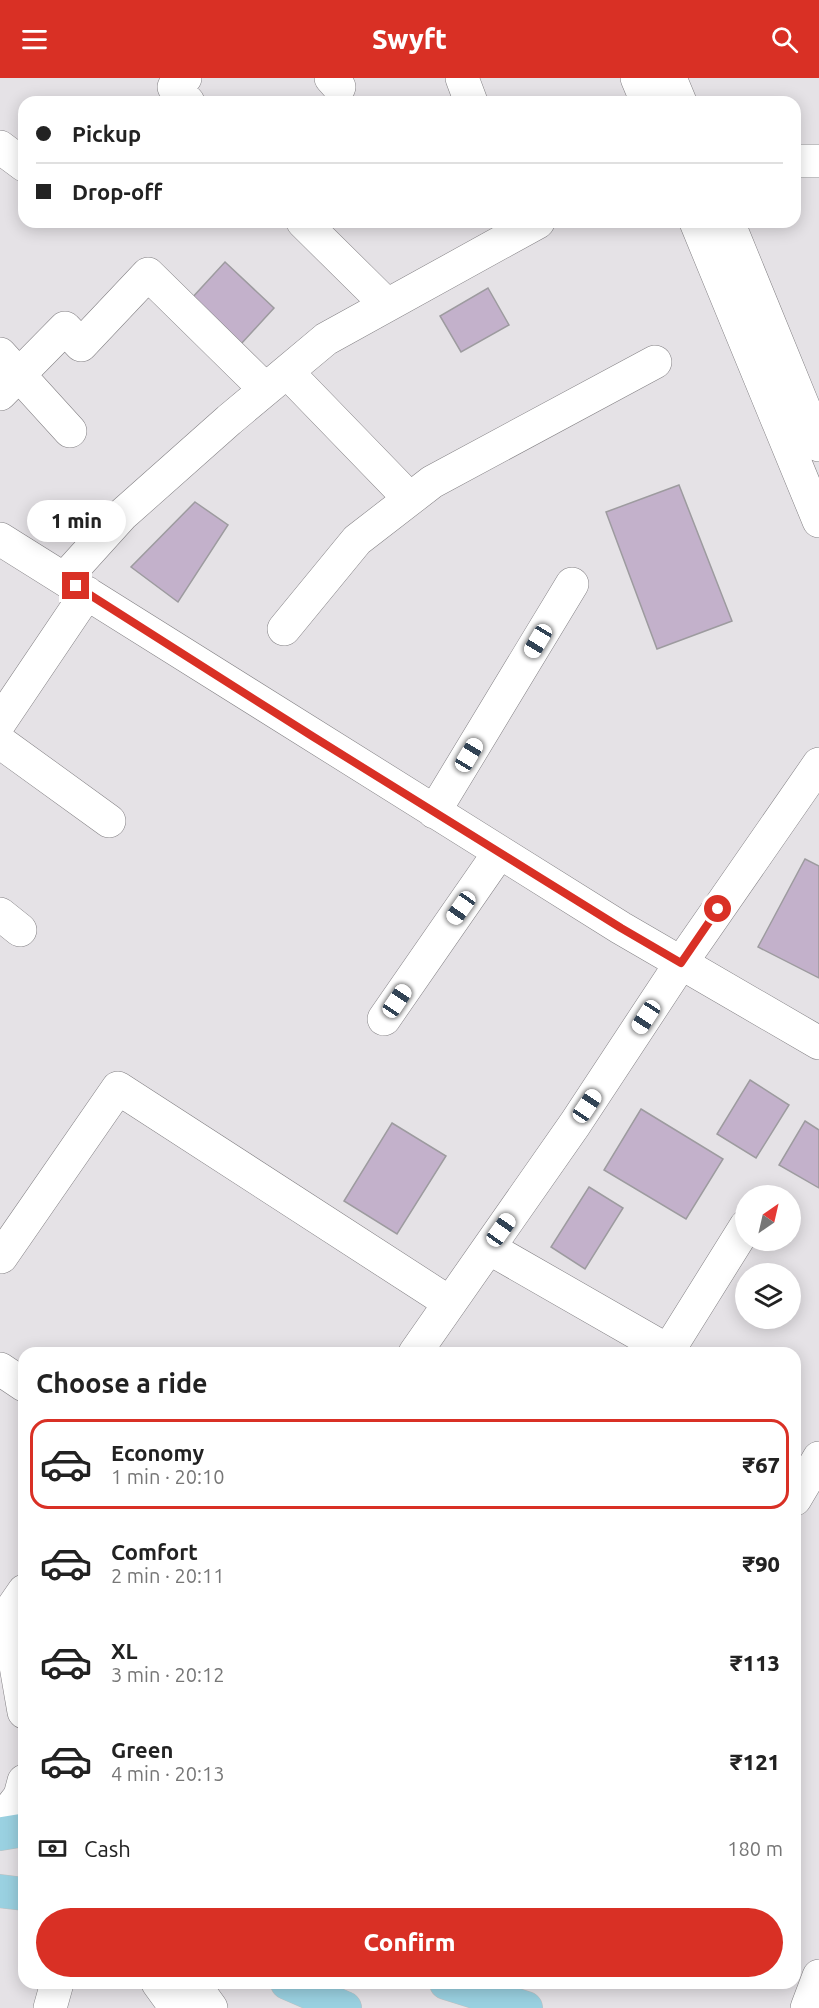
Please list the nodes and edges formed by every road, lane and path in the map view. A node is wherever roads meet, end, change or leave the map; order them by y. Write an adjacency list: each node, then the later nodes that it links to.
1 (185, 78): 5 (street)
2 (462, 78): 6 (street)
3 (637, 78): 7 (street)
4 (670, 78): 8 (street)
5 (182, 96)
6 (469, 96)
7 (644, 96)
8 (678, 96)
9 (0, 147): 10 (street)
10 (18, 160)
11 (801, 161): 12 (street)
12 (819, 161)
13 (309, 228): 17 (street)
14 (521, 228): 17 (street)
15 (698, 228): 24 (street)
16 (730, 228): 22 (street)
17 (387, 305): 20 (street)
18 (655, 362): 23 (street)
19 (6, 374): 20 (street); 21 (street)
20 (276, 381): 23 (street); 27 (street)
21 (70, 431)
22 (819, 445)
23 (410, 499): 28 (street)
24 (819, 521)
25 (0, 538): 27 (street)
26 (572, 584): 32 (street)
27 (76, 586): 29 (street); 32 (street)
28 (284, 629)
29 (0, 722)
30 (0, 742): 33 (street)
31 (819, 764): 35 (street)
32 (434, 812): 34 (street)
33 (109, 821)
34 (499, 853): 35 (street); 36 (street)
35 (681, 963): 37 (street); 39 (street)
36 (384, 1019)
37 (819, 1043)
38 (735, 1244): 44 (street)
39 (489, 1248): 41 (street); 43 (street)
40 (1, 1257): 41 (street)
41 (450, 1303): 42 (street)
42 (419, 1347)
43 (661, 1347)
44 (673, 1347)
45 (0, 1370): 46 (street)
46 (18, 1381)
47 (819, 1458): 48 (street)
48 (801, 1489)
49 (18, 1609): 50 (street)
50 (9, 1635): 51 (street)
51 (18, 1681)
52 (18, 1799): 53 (street)
53 (0, 1822)
54 (18, 1831): 55 (main road)
55 (0, 1834)
56 (0, 1891): 57 (main road)
57 (18, 1893)
58 (819, 1976): 69 (street)
59 (55, 1989): 64 (street)
60 (162, 1989): 65 (street)
61 (197, 1989): 66 (street)
62 (300, 1989): 67 (main road)
63 (465, 1989): 68 (main road)
64 (50, 2008)
65 (176, 2008)
66 (211, 2008)
67 (342, 2008)
68 (526, 2008)
69 (807, 2008)

